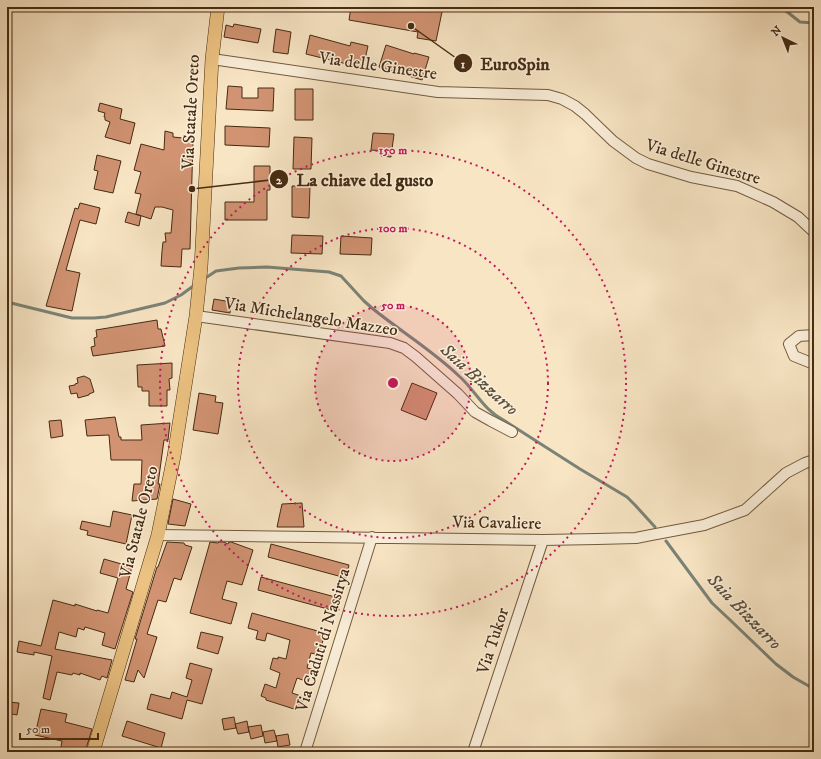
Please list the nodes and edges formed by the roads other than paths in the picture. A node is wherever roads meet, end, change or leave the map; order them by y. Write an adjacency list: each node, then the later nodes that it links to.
1 (218, 7): 2 (main road, Via Statale Oreto)
2 (212, 59): 3 (street, Via delle Ginestre); 4 (main road, Via Statale Oreto)
3 (814, 232)
4 (196, 316): 7 (street, Via Michelangelo Mazzeo); 9 (main road, Via Statale Oreto)
5 (814, 335): 6 (street)
6 (814, 364)
7 (512, 432)
8 (814, 460): 11 (street, Via Cavaliere)
9 (158, 535): 10 (street, Via Cavaliere); 12 (main road, Via Statale Oreto)
10 (372, 537): 11 (street, Via Cavaliere); 13 (street, Via Caduti di Nassirya)
11 (543, 540): 14 (street, Via Tukor)
12 (93, 752)
13 (305, 752)
14 (473, 752)

